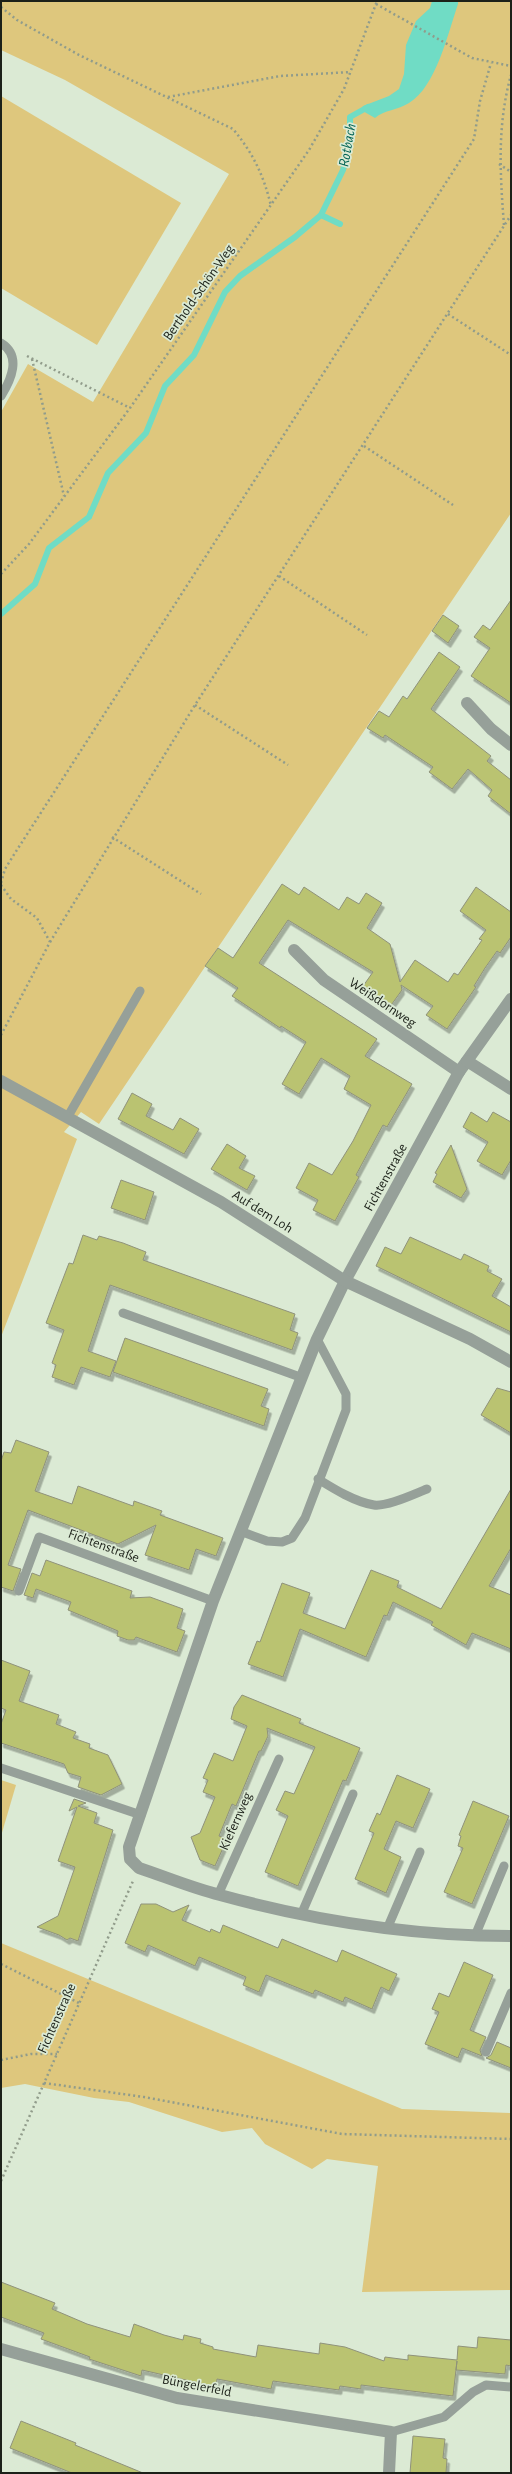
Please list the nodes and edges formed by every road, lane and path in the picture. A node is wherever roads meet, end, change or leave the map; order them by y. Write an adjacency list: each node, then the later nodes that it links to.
1 (376, 2): 3 (path); 5 (path, Berthold-Schön-Weg)
2 (1, 7): 7 (path)
3 (491, 63): 4 (path); 30 (path)
4 (511, 66)
5 (350, 72): 7 (path); 10 (path, Berthold-Schön-Weg)
6 (511, 75): 8 (path)
7 (167, 97): 10 (path)
8 (499, 164): 9 (path); 12 (path)
9 (511, 172)
10 (271, 206): 18 (path, Berthold-Schön-Weg)
11 (511, 215): 12 (path)
12 (504, 226): 13 (path)
13 (448, 314): 15 (path); 19 (path)
14 (4, 345): 16 (path); 17 (lane)
15 (511, 355)
16 (32, 359): 18 (path); 20 (path)
17 (1, 396)
18 (130, 408): 20 (path, Berthold-Schön-Weg)
19 (364, 446): 21 (path); 23 (path)
20 (64, 497): 22 (path, Berthold-Schön-Weg)
21 (453, 505)
22 (1, 574)
23 (279, 576): 24 (path); 26 (path)
24 (367, 635)
25 (467, 703): 27 (street)
26 (195, 705): 28 (path); 29 (path)
27 (511, 745)
28 (288, 765)
29 (112, 837): 31 (path); 32 (path)
30 (1, 884): 32 (path)
31 (201, 894)
32 (50, 942): 36 (path)
33 (294, 950): 38 (street, Weißdornweg)
34 (140, 991): 41 (lane)
35 (511, 999): 37 (street, Fichtenstraße)
36 (1, 1035)
37 (467, 1061): 38 (street, Fichtenstraße); 40 (street)
38 (459, 1072): 42 (street, Fichtenstraße)
39 (1, 1081): 41 (street, Auf dem Loh)
40 (511, 1089)
41 (67, 1118): 42 (street, Auf dem Loh)
42 (345, 1281): 44 (street, Fichtenstraße); 45 (street, Auf dem Loh)
43 (122, 1313): 46 (lane)
44 (317, 1340): 46 (street, Fichtenstraße); 47 (lane)
45 (511, 1362)
46 (300, 1377): 49 (street, Fichtenstraße)
47 (318, 1479): 48 (lane); 49 (lane)
48 (427, 1489)
49 (240, 1531): 51 (street, Fichtenstraße)
50 (19, 1590): 51 (lane, Fichtenstraße)
51 (213, 1601): 55 (street, Fichtenstraße)
52 (279, 1759): 59 (lane, Kiefernweg)
53 (1, 1768): 55 (lane)
54 (353, 1794): 60 (lane)
55 (141, 1815): 58 (street, Fichtenstraße)
56 (420, 1852): 61 (lane)
57 (504, 1866): 62 (lane)
58 (139, 1868): 59 (street); 66 (path, Fichtenstraße)
59 (218, 1895): 60 (street)
60 (301, 1915): 61 (street)
61 (387, 1929): 62 (street)
62 (476, 1936): 63 (street)
63 (511, 1936)
64 (1, 1964): 66 (path)
65 (511, 1993): 67 (lane)
66 (80, 2003): 68 (path, Fichtenstraße)
67 (486, 2052)
68 (57, 2054): 69 (path); 70 (path, Fichtenstraße)
69 (1, 2060)
70 (44, 2083): 71 (path); 72 (path, Fichtenstraße)
71 (511, 2139)
72 (1, 2181)
73 (1, 2349): 75 (street, Büngelerfeld)
74 (511, 2388): 75 (lane, Büngelerfeld)
75 (391, 2432): 76 (street)
76 (389, 2473)

